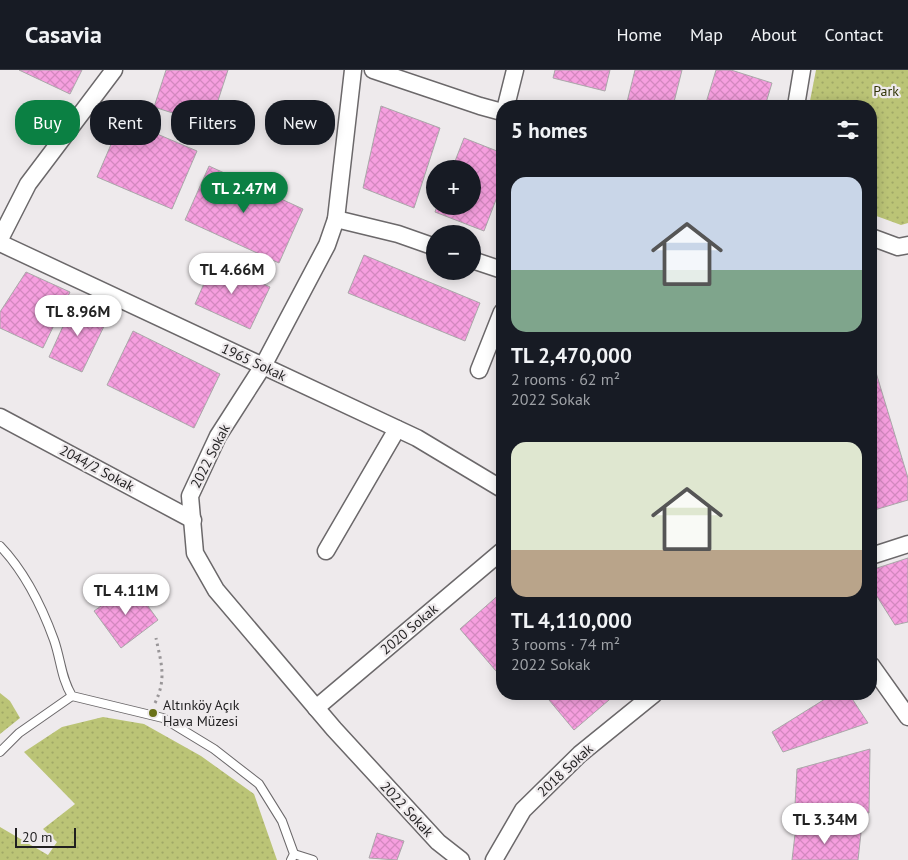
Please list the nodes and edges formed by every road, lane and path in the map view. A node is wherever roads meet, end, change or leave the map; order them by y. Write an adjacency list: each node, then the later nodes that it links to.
1 (114, 70): 10 (street)
2 (353, 70): 9 (street, 2022 Sokak)
3 (373, 70): 8 (street)
4 (515, 70): 6 (street)
5 (802, 70): 7 (street)
6 (508, 100)
7 (797, 100)
8 (496, 110)
9 (336, 219): 13 (street); 18 (street, 2022 Sokak)
10 (0, 239)
11 (877, 239): 14 (street)
12 (0, 243): 18 (street, 1965 Sokak)
13 (426, 244)
14 (908, 245)
15 (481, 263): 16 (street)
16 (496, 268)
17 (496, 326): 19 (street)
18 (263, 366): 21 (street, 1965 Sokak); 23 (street, 2022 Sokak)
19 (478, 370)
20 (0, 417): 23 (street, 2044/2 Sokak)
21 (397, 429): 22 (street, 1965 Sokak); 26 (street)
22 (496, 485)
23 (193, 520): 33 (street, 2022 Sokak)
24 (908, 544): 27 (street)
25 (0, 546): 31 (lane)
26 (326, 551)
27 (877, 554)
28 (496, 556): 33 (street, 2020 Sokak)
29 (156, 638): 34 (path)
30 (877, 673): 35 (street)
31 (72, 696): 34 (lane); 36 (lane)
32 (647, 700): 40 (street, 2018 Sokak)
33 (316, 708): 39 (street, 2022 Sokak)
34 (149, 715): 37 (lane)
35 (908, 717)
36 (0, 752)
37 (293, 857): 38 (lane)
38 (313, 860)
39 (461, 860)
40 (494, 860)

